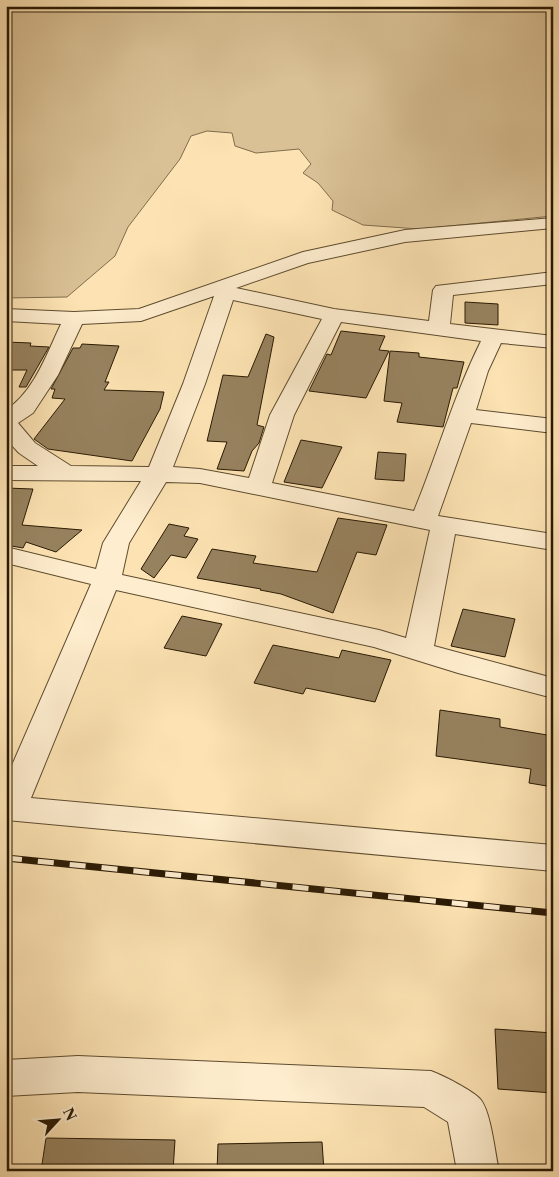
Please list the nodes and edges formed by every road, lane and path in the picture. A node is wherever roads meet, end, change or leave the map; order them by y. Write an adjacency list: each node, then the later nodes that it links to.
1 (553, 222): 3 (street)
2 (553, 278): 7 (street)
3 (227, 288): 5 (street); 6 (street); 15 (street)
4 (6, 315): 6 (street)
5 (334, 315): 7 (street); 16 (street)
6 (74, 318): 11 (street)
7 (439, 328): 8 (street)
8 (494, 336): 9 (street); 10 (street)
9 (553, 342)
10 (463, 415): 12 (street); 17 (street)
11 (6, 422): 14 (street)
12 (553, 426)
13 (6, 473): 14 (street)
14 (67, 474): 15 (street)
15 (158, 474): 16 (street); 20 (street)
16 (258, 486): 17 (street)
17 (434, 523): 18 (street); 21 (street)
18 (553, 542)
19 (6, 555): 20 (street)
20 (108, 580): 21 (street); 23 (street)
21 (418, 651): 22 (street)
22 (553, 688)
23 (8, 808): 24 (street)
24 (553, 858)
25 (6, 1078): 26 (street)
26 (478, 1171)

